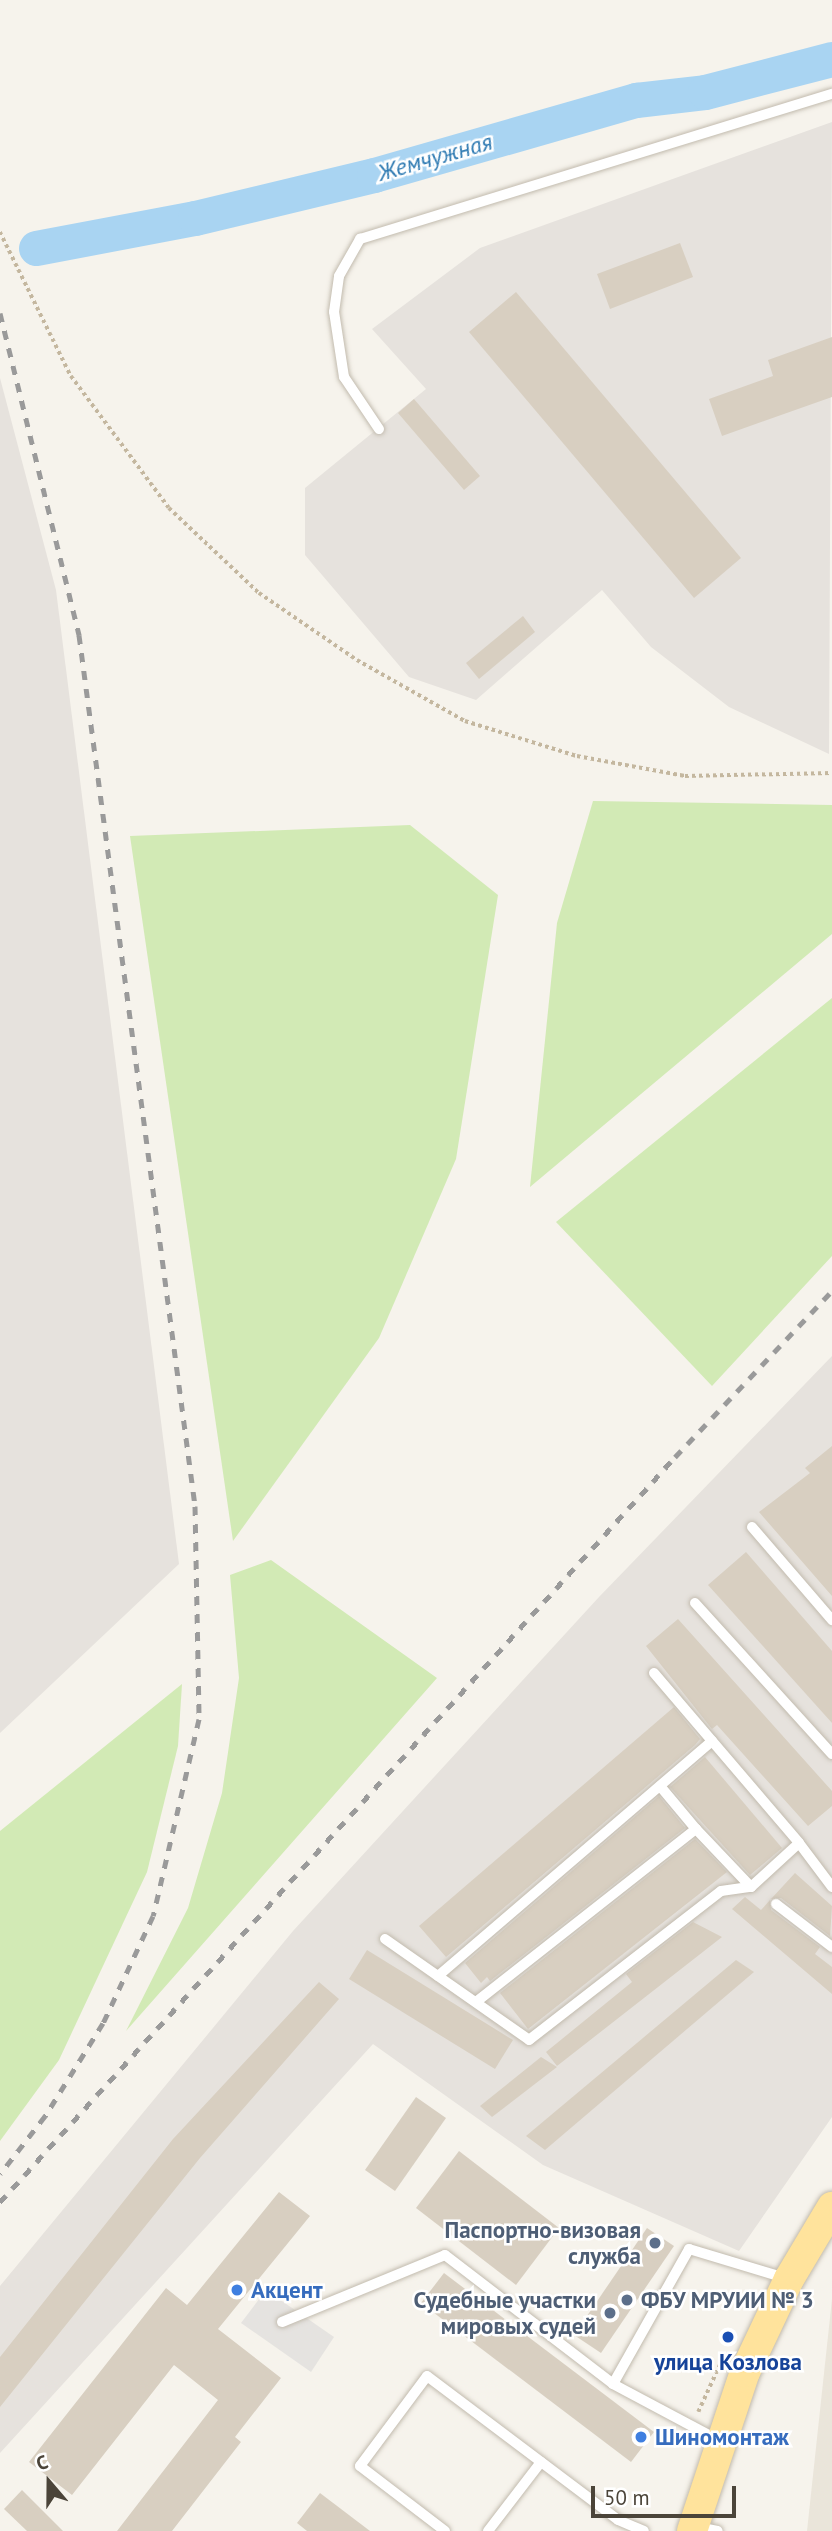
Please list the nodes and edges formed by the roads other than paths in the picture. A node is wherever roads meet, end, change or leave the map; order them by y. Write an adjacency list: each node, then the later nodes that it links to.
1 (832, 93): 2 (lane)
2 (379, 429)
3 (752, 1527): 5 (lane)
4 (695, 1603): 8 (lane)
5 (832, 1620)
6 (654, 1672): 7 (lane)
7 (712, 1741): 9 (lane); 11 (lane)
8 (832, 1754)
9 (660, 1786): 10 (lane); 17 (lane)
10 (696, 1829): 12 (lane); 18 (lane)
11 (799, 1843): 12 (lane); 13 (lane)
12 (751, 1887): 18 (lane)
13 (832, 1887)
14 (776, 1904): 16 (lane)
15 (385, 1939): 17 (lane)
16 (832, 1947)
17 (438, 1976): 18 (lane)
18 (476, 2002)
19 (832, 2207): 20 (main road)
20 (789, 2279): 22 (lane); 23 (main road)
21 (282, 2322): 22 (lane)
22 (613, 2384): 23 (lane)
23 (720, 2441): 25 (main road)
24 (541, 2462): 26 (lane); 27 (lane); 28 (lane)
25 (701, 2529)
26 (445, 2531)
27 (488, 2531)
28 (643, 2531)

